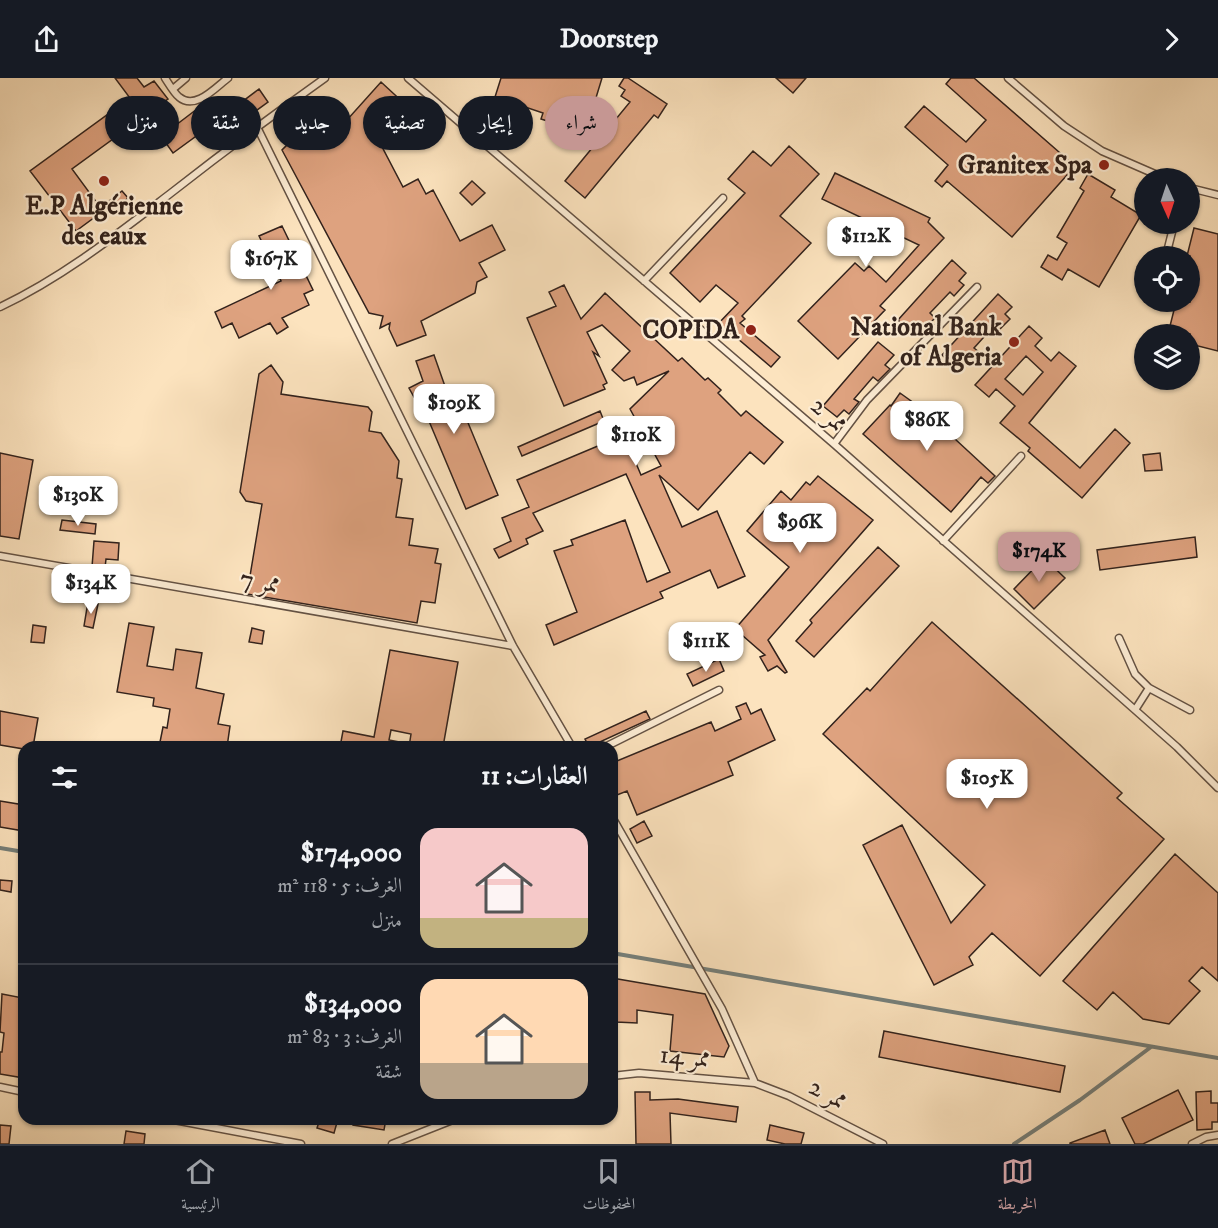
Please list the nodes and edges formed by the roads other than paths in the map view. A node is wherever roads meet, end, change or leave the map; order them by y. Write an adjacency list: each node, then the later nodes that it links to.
1 (165, 78): 7 (lane)
2 (186, 78): 7 (lane)
3 (228, 78): 7 (lane)
4 (325, 78): 8 (lane)
5 (408, 78): 15 (lane, ممر 2)
6 (1008, 78): 11 (lane)
7 (173, 89)
8 (261, 124)
9 (261, 135): 23 (lane)
10 (227, 150): 17 (lane)
11 (1141, 168)
12 (1200, 190): 13 (lane)
13 (1218, 195)
14 (723, 198): 15 (lane)
15 (644, 281): 18 (lane, ممر 2)
16 (977, 287): 18 (lane)
17 (0, 307)
18 (834, 444): 20 (lane, ممر 2)
19 (1021, 456): 20 (lane)
20 (943, 541): 26 (lane, ممر 2)
21 (0, 556): 23 (lane, ممر 7)
22 (1119, 638): 24 (lane)
23 (513, 646): 28 (lane)
24 (1149, 688): 26 (lane); 27 (lane)
25 (719, 690): 29 (lane)
26 (1135, 710): 30 (lane, ممر 2)
27 (1190, 710)
28 (568, 741)
29 (617, 741)
30 (1218, 788)
31 (618, 827): 33 (lane)
32 (618, 1075): 33 (lane, ممر 14)
33 (755, 1083): 41 (lane, ممر 2)
34 (0, 1087): 35 (lane)
35 (18, 1091)
36 (201, 1125): 39 (lane)
37 (440, 1125): 40 (lane)
38 (1218, 1135): 42 (lane)
39 (301, 1144)
40 (392, 1144)
41 (883, 1144)
42 (1192, 1144)

